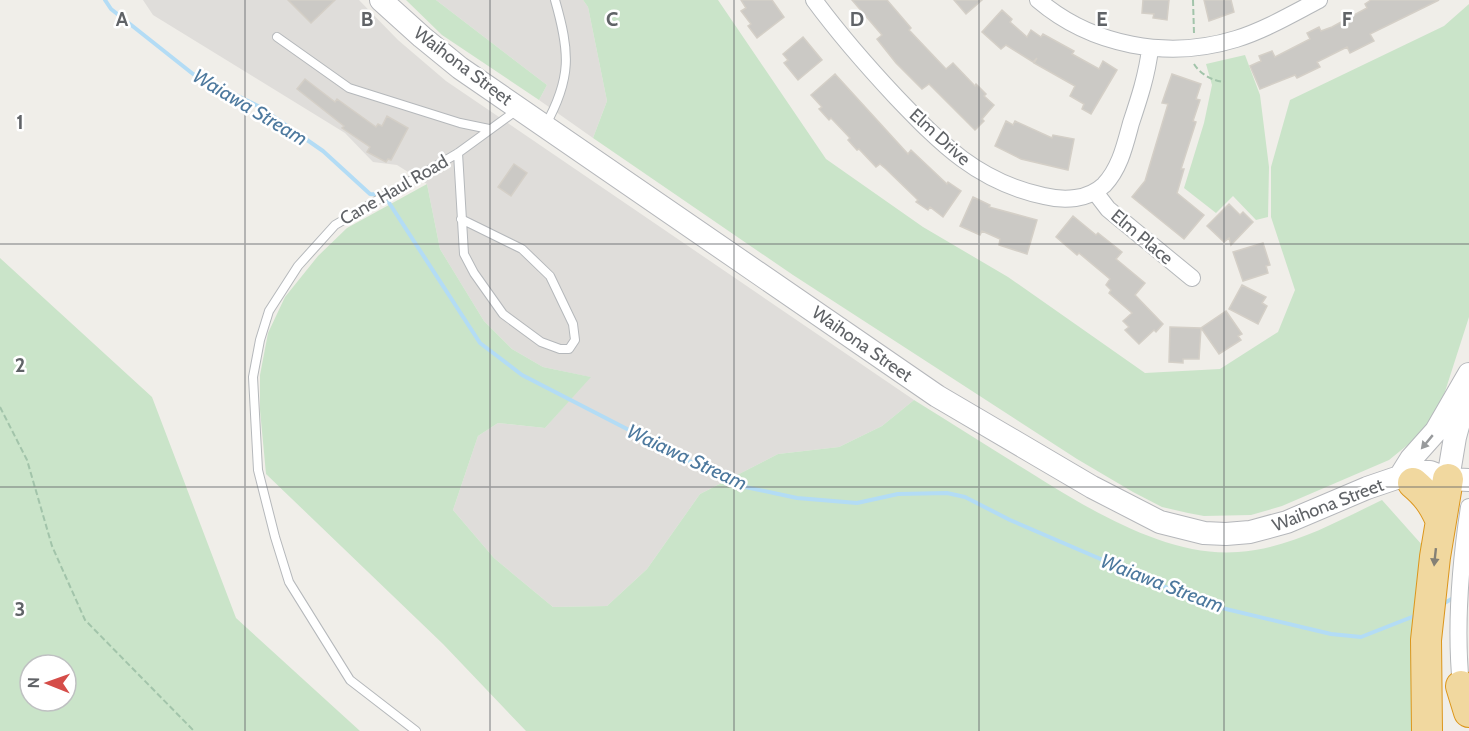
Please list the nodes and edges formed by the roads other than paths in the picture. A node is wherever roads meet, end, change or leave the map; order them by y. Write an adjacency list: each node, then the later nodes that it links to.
1 (381, 0): 8 (street, Waihona Street)
2 (555, 0): 9 (lane)
3 (814, 0): 12 (street, Elm Drive)
4 (1038, 0): 7 (street)
5 (1319, 0): 7 (street)
6 (277, 37): 10 (lane)
7 (1150, 49): 12 (street)
8 (519, 109): 9 (street, Waihona Street); 10 (lane, Cane Haul Road)
9 (544, 127): 17 (street, Waihona Street)
10 (489, 129): 11 (lane, Cane Haul Road)
11 (458, 153): 13 (lane); 22 (lane, Cane Haul Road)
12 (1095, 192): 14 (street, Elm Place)
13 (461, 219): 13 (lane)
14 (1192, 278)
15 (1469, 374): 17 (street, one-way to 17)
16 (1469, 387): 18 (street)
17 (1402, 479): 18 (street, Waihona Street); 19 (highway)
18 (1458, 479): 19 (highway)
19 (1459, 513): 20 (street); 20 (highway, one-way to 20)
20 (1440, 638): 21 (street); 23 (highway); 24 (highway)
21 (1465, 699)
22 (416, 731)
23 (1427, 731)
24 (1441, 731)

